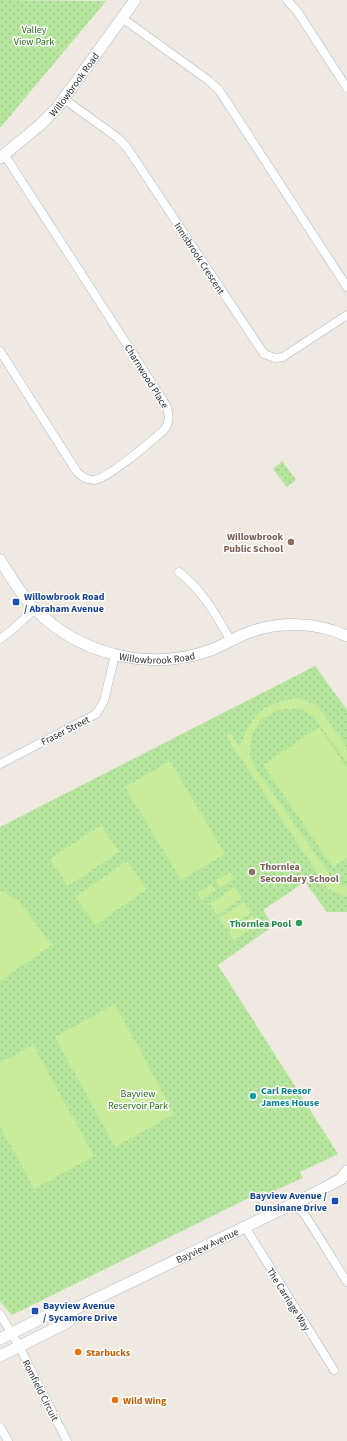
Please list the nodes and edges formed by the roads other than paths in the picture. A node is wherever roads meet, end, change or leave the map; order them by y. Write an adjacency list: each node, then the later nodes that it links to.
1 (134, 0): 3 (street, Willowbrook Road)
2 (287, 0): 4 (street)
3 (122, 18): 5 (street, Willowbrook Road); 7 (street)
4 (347, 88)
5 (64, 99): 6 (street, Willowbrook Road); 8 (street, Innisbrook Crescent)
6 (2, 156): 9 (street, Charnwood Place)
7 (347, 287)
8 (347, 315)
9 (0, 351)
10 (0, 560): 12 (street, Willowbrook Road)
11 (179, 572): 15 (street)
12 (34, 609): 14 (street); 16 (street, Willowbrook Road)
13 (347, 636): 15 (street, Willowbrook Road)
14 (0, 639)
15 (231, 641): 16 (street, Willowbrook Road)
16 (115, 655): 17 (street, Fraser Street)
17 (0, 764)
18 (345, 1176): 19 (street, Bayview Avenue)
19 (294, 1202): 20 (street, Bayview Avenue); 21 (street)
20 (244, 1227): 24 (street, Bayview Avenue); 26 (street, The Carriage Way)
21 (347, 1282)
22 (0, 1314): 24 (street, Romfield Circuit)
23 (0, 1339): 24 (street, Bayview Avenue)
24 (16, 1339): 25 (street, Bayview Avenue); 29 (street, Romfield Circuit)
25 (0, 1356)
26 (334, 1370)
27 (0, 1427): 28 (street)
28 (8, 1441)
29 (67, 1441)

